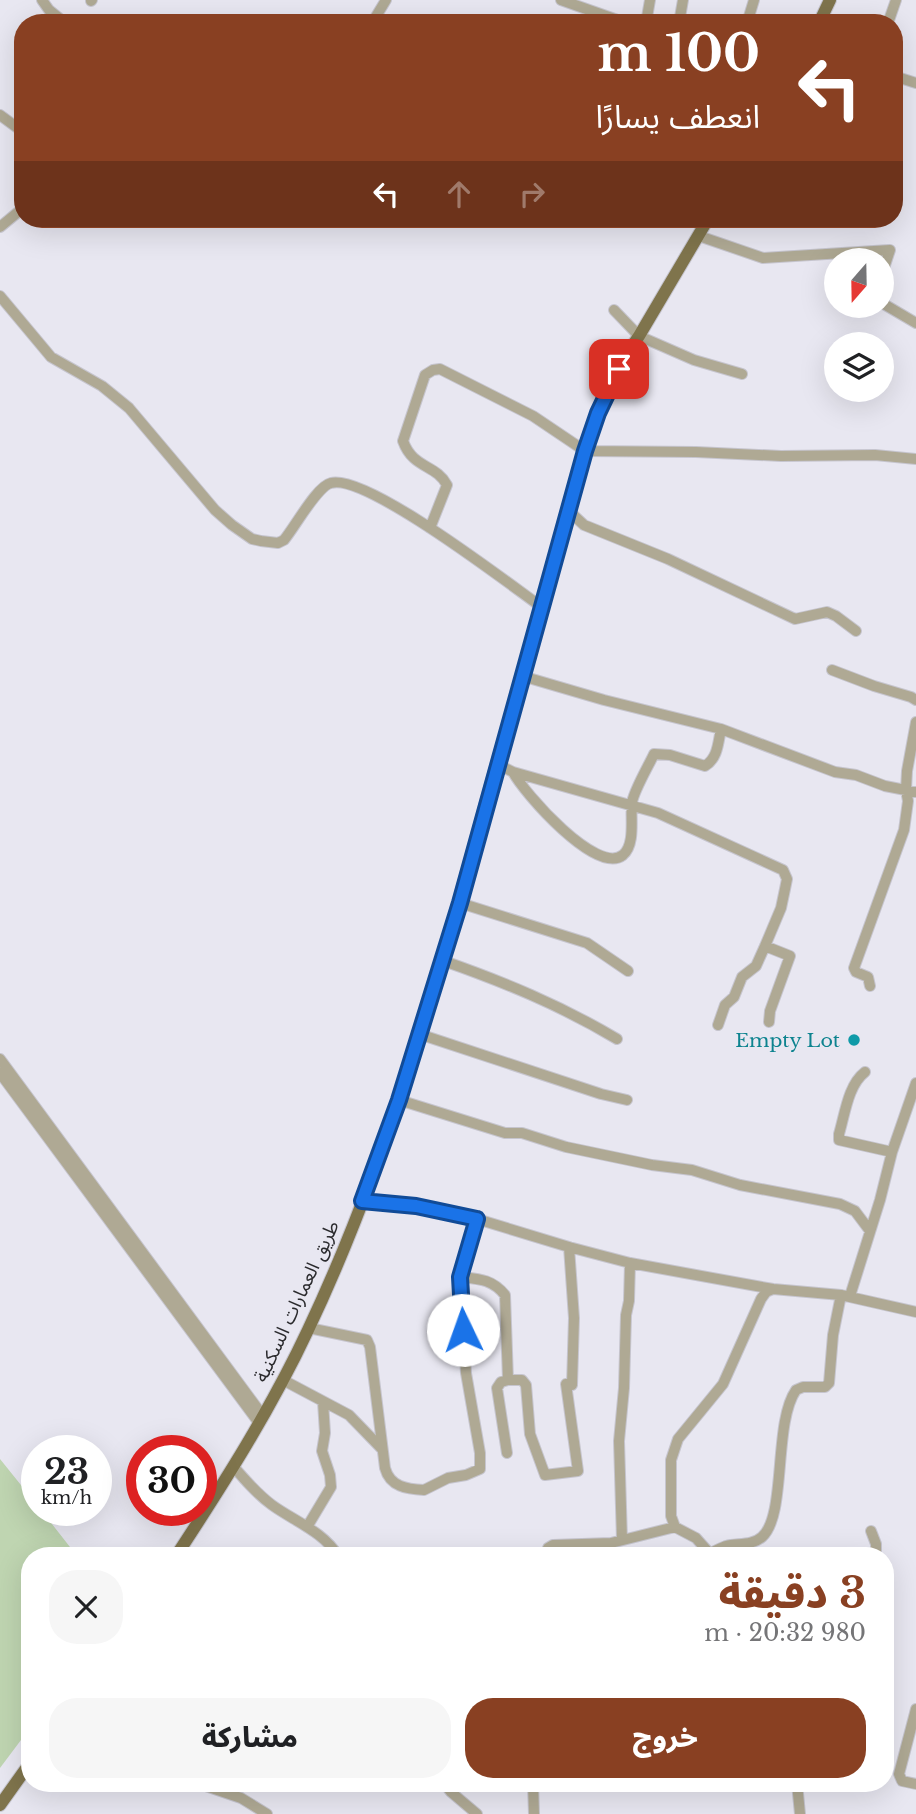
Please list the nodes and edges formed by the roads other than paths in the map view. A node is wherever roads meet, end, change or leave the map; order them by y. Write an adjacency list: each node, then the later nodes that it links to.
1 (42, 0): 3 (street)
2 (561, 0): 4 (street)
3 (54, 14)
4 (601, 14)
5 (14, 215): 6 (street)
6 (0, 226)
7 (703, 228): 8 (main road, طريق العمارات السكنية)
8 (699, 236): 9 (street); 14 (main road, طريق العمارات السكنية)
9 (824, 254)
10 (0, 296): 19 (street)
11 (614, 310): 14 (street)
12 (894, 310): 13 (street)
13 (916, 323)
14 (639, 336): 15 (street); 16 (main road, طريق العمارات السكنية)
15 (742, 374)
16 (585, 451): 17 (street); 18 (main road, طريق العمارات السكنية); 19 (street)
17 (916, 459)
18 (569, 511): 20 (main road, طريق العمارات السكنية); 21 (street)
19 (430, 528): 20 (street)
20 (542, 608): 23 (main road, طريق العمارات السكنية)
21 (856, 631)
22 (832, 670): 24 (street)
23 (522, 676): 26 (street); 27 (main road, طريق العمارات السكنية)
24 (916, 701)
25 (916, 722): 29 (street)
26 (721, 729): 29 (street); 30 (street)
27 (497, 764): 28 (street); 31 (main road, طريق العمارات السكنية)
28 (513, 772): 30 (street); 30 (street)
29 (911, 791): 35 (street)
30 (631, 804): 32 (street)
31 (460, 903): 33 (main road, طريق العمارات السكنية); 34 (street)
32 (765, 946): 36 (street); 37 (street)
33 (441, 960): 38 (main road, طريق العمارات السكنية); 39 (street)
34 (628, 971)
35 (870, 986)
36 (769, 1022)
37 (718, 1025)
38 (419, 1034): 44 (main road, طريق العمارات السكنية); 45 (street)
39 (617, 1039)
40 (0, 1059): 60 (street)
41 (865, 1072): 46 (street)
42 (0, 1073): 60 (street)
43 (916, 1083): 46 (street)
44 (399, 1100): 47 (main road, طريق العمارات السكنية); 49 (street)
45 (627, 1100)
46 (892, 1152): 49 (street)
47 (362, 1201): 48 (street); 56 (main road, طريق العمارات السكنية)
48 (477, 1219): 50 (street); 52 (street)
49 (870, 1231): 54 (street)
50 (569, 1247): 51 (street); 58 (street)
51 (630, 1263): 53 (street); 67 (street)
52 (460, 1277): 58 (street); 61 (street)
53 (773, 1289): 54 (street); 65 (street)
54 (845, 1296): 55 (street); 72 (street)
55 (916, 1312)
56 (309, 1328): 57 (main road, طريق العمارات السكنية); 61 (street)
57 (283, 1380): 59 (street); 60 (main road, طريق العمارات السكنية)
58 (508, 1380): 62 (street)
59 (323, 1402): 61 (street); 64 (street)
60 (261, 1419): 63 (main road, طريق العمارات السكنية)
61 (382, 1449)
62 (506, 1453)
63 (233, 1466): 64 (street); 68 (main road, طريق العمارات السكنية)
64 (307, 1527): 69 (street)
65 (675, 1527): 67 (street); 71 (street)
66 (871, 1531): 73 (street)
67 (622, 1541): 70 (street)
68 (182, 1547)
69 (332, 1547)
70 (550, 1547)
71 (704, 1547)
72 (724, 1547)
73 (876, 1547)
74 (916, 1709): 76 (street)
75 (21, 1776): 81 (main road)
76 (916, 1784)
77 (223, 1792): 82 (street)
78 (451, 1792): 83 (street)
79 (533, 1792): 84 (street)
80 (798, 1792): 85 (street)
81 (0, 1805)
82 (267, 1814)
83 (477, 1814)
84 (534, 1814)
85 (800, 1814)

